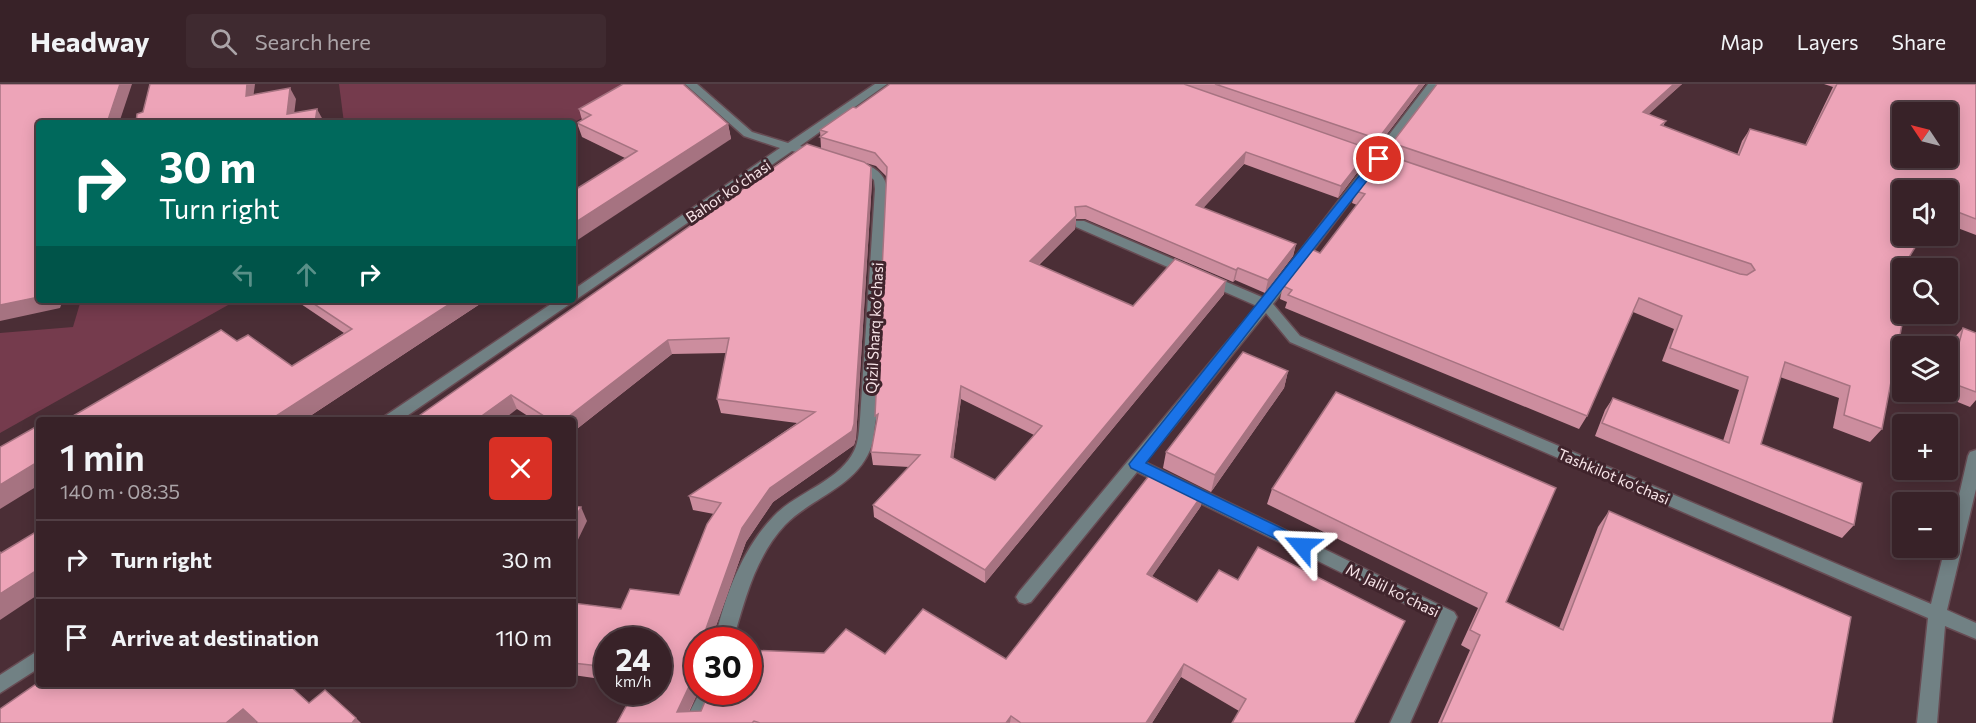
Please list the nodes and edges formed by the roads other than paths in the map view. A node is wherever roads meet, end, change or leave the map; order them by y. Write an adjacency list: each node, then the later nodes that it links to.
1 (690, 84): 4 (street, Qizil Sharq koʻchasi)
2 (882, 84): 4 (street, Bahor koʻchasi)
3 (1434, 84): 8 (street)
4 (793, 147): 6 (street, Bahor koʻchasi); 14 (street, Qizil Sharq koʻchasi)
5 (1080, 224): 8 (street)
6 (576, 294)
7 (563, 303): 9 (street)
8 (1266, 304): 11 (street); 13 (street, Tashkilot koʻchasi)
9 (394, 417)
10 (1976, 456): 13 (street)
11 (1136, 464): 12 (street); 20 (street, M. Jalil koʻchasi)
12 (1025, 597)
13 (1938, 614): 15 (street, Tashkilot koʻchasi); 21 (street)
14 (728, 627)
15 (1976, 631)
16 (36, 660): 17 (street)
17 (0, 685)
18 (703, 705): 19 (street)
19 (694, 723)
20 (1400, 723)
21 (1927, 723)

